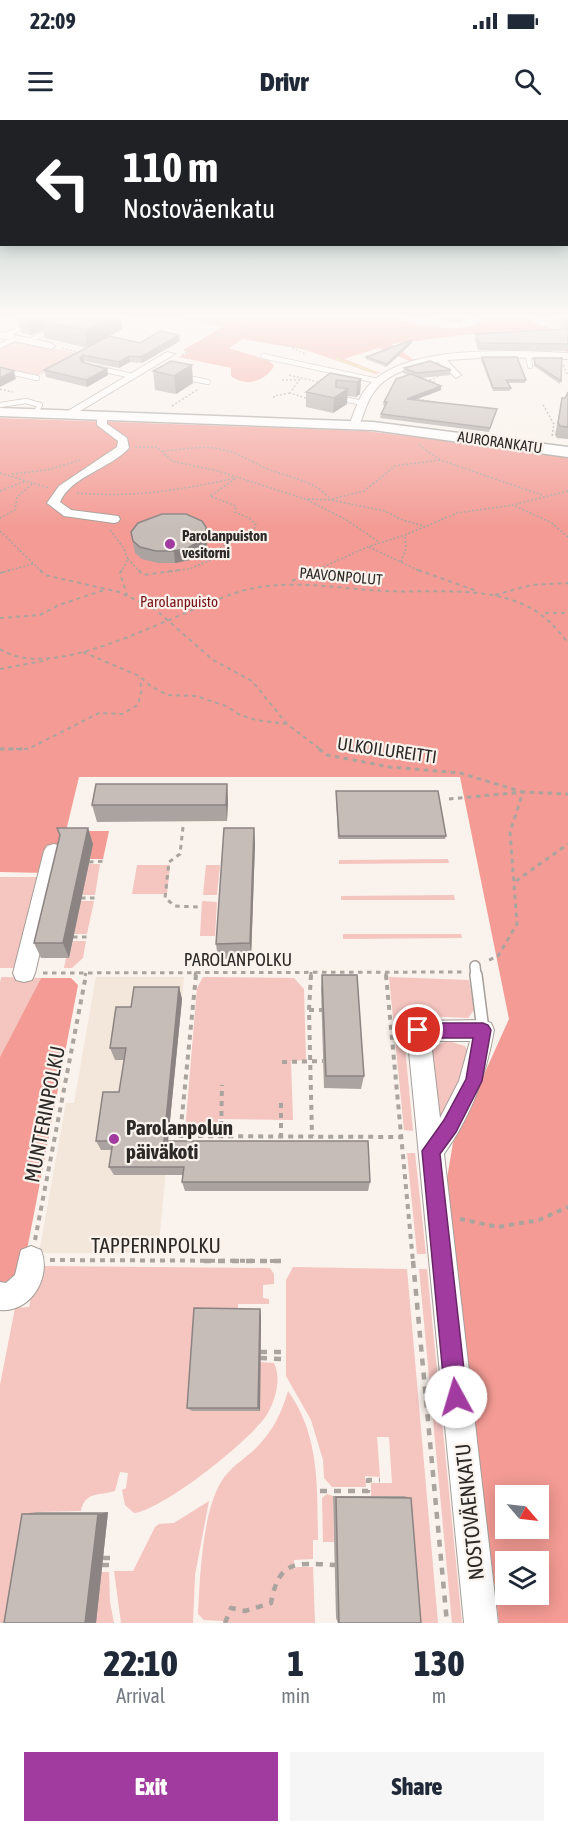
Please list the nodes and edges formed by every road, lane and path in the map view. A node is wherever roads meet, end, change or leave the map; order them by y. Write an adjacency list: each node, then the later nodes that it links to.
1 (16, 388): 7 (path)
2 (111, 388): 19 (street)
3 (199, 388): 16 (path)
4 (293, 388): 6 (path)
5 (373, 388): 12 (street)
6 (290, 393): 9 (path); 10 (path)
7 (0, 396)
8 (410, 397): 14 (path)
9 (274, 398)
10 (311, 398)
11 (338, 398): 12 (lane)
12 (363, 403): 21 (street)
13 (0, 405): 18 (lane)
14 (446, 405)
15 (543, 405): 22 (path)
16 (170, 408)
17 (0, 412): 18 (street, AURORANKATU)
18 (35, 414): 19 (street, AURORANKATU)
19 (66, 415): 20 (street, AURORANKATU)
20 (102, 417): 21 (street, AURORANKATU); 24 (street)
21 (354, 425): 26 (street, AURORANKATU)
22 (555, 440)
23 (418, 444): 27 (path)
24 (123, 448): 25 (path); 34 (street)
25 (163, 451): 31 (path); 39 (path)
26 (568, 452)
27 (440, 460): 37 (path); 39 (path)
28 (70, 462): 30 (path)
29 (0, 473): 30 (path)
30 (10, 474): 32 (path)
31 (236, 478): 34 (path); 38 (path); 50 (path)
32 (27, 481): 33 (path); 35 (path)
33 (33, 483): 34 (path); 42 (path)
34 (62, 489): 41 (street)
35 (0, 491)
36 (568, 491): 37 (path)
37 (544, 496): 40 (path)
38 (306, 499): 39 (path); 48 (path)
39 (331, 500): 44 (path)
40 (513, 505): 44 (path); 47 (path)
41 (89, 517): 43 (street); 50 (path)
42 (0, 518)
43 (114, 519)
44 (423, 526): 46 (path)
45 (0, 531): 52 (path, ULKOILUREITTI)
46 (405, 535): 48 (path); 51 (path)
47 (568, 537)
48 (380, 543): 49 (path)
49 (367, 547): 51 (path); 54 (path)
50 (128, 559): 59 (path)
51 (401, 562): 57 (path)
52 (33, 564): 53 (path); 56 (path, ULKOILUREITTI)
53 (0, 573)
54 (290, 582): 57 (path, PAAVONPOLUT); 63 (path, PAAVONPOLUT)
55 (568, 583): 58 (path)
56 (108, 589): 59 (path, ULKOILUREITTI); 62 (path)
57 (480, 592): 58 (path, PAAVONPOLUT)
58 (494, 595): 60 (path, PAAVONPOLUT)
59 (127, 597): 63 (path, ULKOILUREITTI)
60 (543, 613): 61 (path); 64 (path, PAAVONPOLUT)
61 (568, 613)
62 (0, 618)
63 (166, 619): 66 (path, PAAVONPOLUT); 70 (path, ULKOILUREITTI)
64 (568, 643)
65 (0, 649): 67 (path, PAAVONPOLUT)
66 (81, 651): 67 (path, PAAVONPOLUT); 69 (path)
67 (53, 659): 68 (path)
68 (0, 669)
69 (139, 676): 70 (path); 71 (path)
70 (287, 724): 72 (path, ULKOILUREITTI)
71 (0, 749)
72 (523, 792): 73 (path, ULKOILUREITTI); 74 (path, ULKOILUREITTI); 80 (path)
73 (568, 794)
74 (449, 799)
75 (183, 826): 83 (path)
76 (568, 844): 80 (path)
77 (54, 851): 89 (street)
78 (105, 861): 79 (path)
79 (89, 862)
80 (515, 882): 86 (path)
81 (81, 898): 82 (path)
82 (99, 898)
83 (198, 907)
84 (73, 937): 85 (path)
85 (91, 938)
86 (476, 969): 90 (path, PAROLANPOLKU); 94 (lane)
87 (196, 971): 88 (path, PAROLANPOLKU); 91 (path, PAROLANPOLKU); 100 (path)
88 (311, 972): 90 (path, PAROLANPOLKU); 92 (path)
89 (24, 973): 91 (path, PAROLANPOLKU)
90 (386, 973): 104 (path)
91 (86, 974): 111 (path, MUNTERINPOLKU)
92 (309, 1010): 93 (path); 97 (path)
93 (322, 1010)
94 (483, 1030): 108 (street); 108 (street, NOSTOVÄENKATU)
95 (323, 1061): 97 (path)
96 (282, 1062): 97 (path)
97 (310, 1062): 102 (path)
98 (222, 1085): 100 (path)
99 (281, 1103): 101 (path)
100 (220, 1136): 101 (path); 105 (path)
101 (279, 1136): 102 (path); 106 (path)
102 (312, 1136): 103 (path)
103 (338, 1136): 104 (path); 107 (path)
104 (401, 1137): 124 (path)
105 (219, 1143)
106 (277, 1143)
107 (338, 1143)
108 (431, 1151): 110 (street, NOSTOVÄENKATU)
109 (568, 1207): 110 (path)
110 (436, 1214): 125 (street, NOSTOVÄENKATU)
111 (31, 1260): 112 (path, TAPPERINPOLKU); 113 (street)
112 (281, 1261)
113 (0, 1296)
114 (282, 1352): 115 (path)
115 (282, 1359)
116 (380, 1480): 117 (path)
117 (320, 1491)
118 (103, 1558): 119 (path)
119 (114, 1558)
120 (102, 1565): 121 (path)
121 (112, 1565)
122 (335, 1565): 123 (path)
123 (225, 1623)
124 (447, 1623)
125 (481, 1623)

